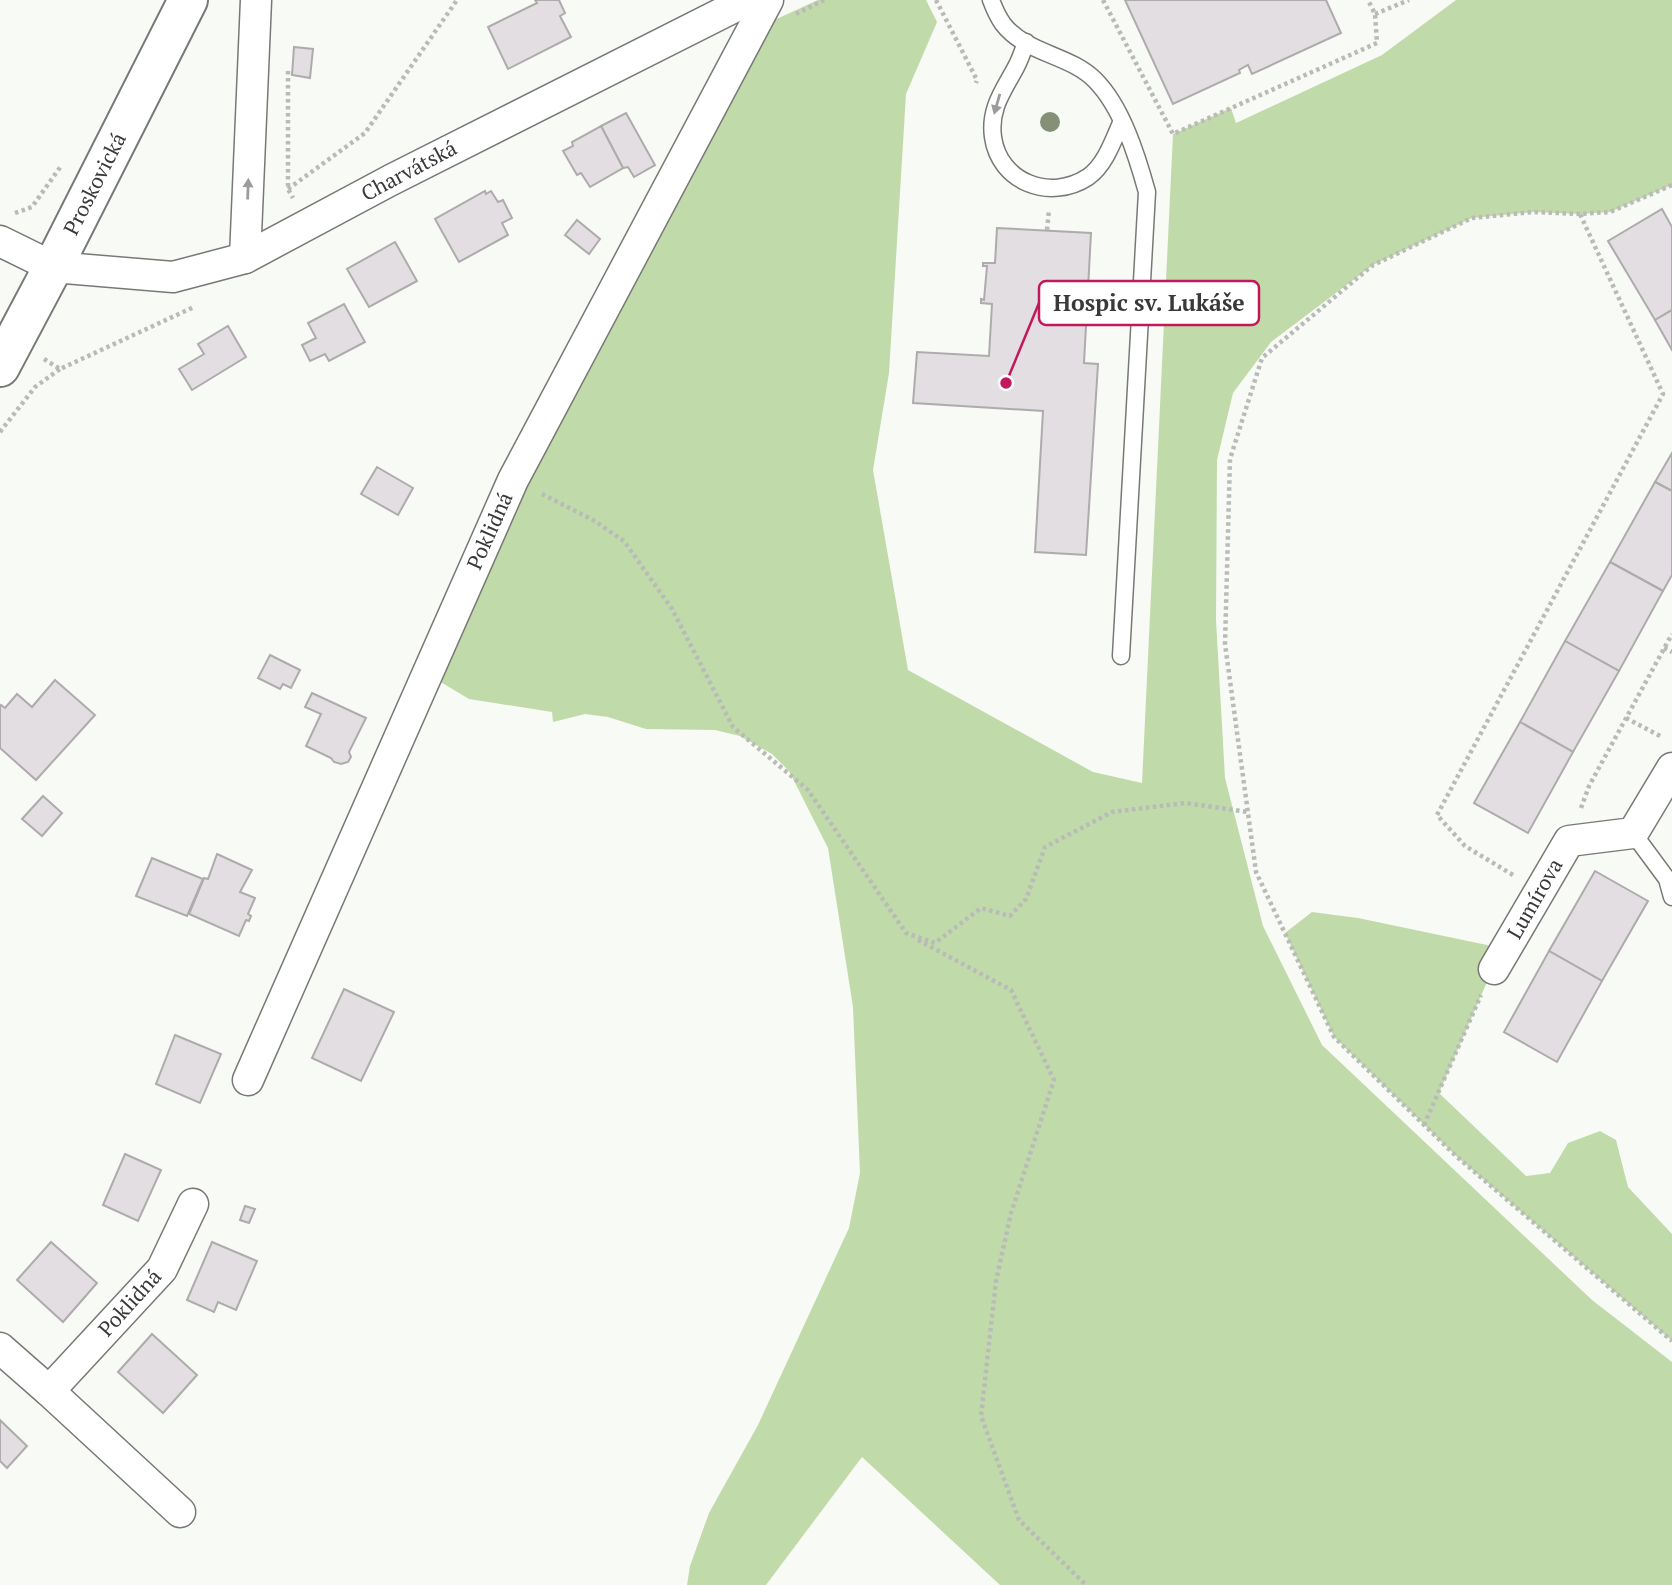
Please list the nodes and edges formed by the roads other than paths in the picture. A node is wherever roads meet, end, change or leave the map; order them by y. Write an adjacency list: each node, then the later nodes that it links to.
1 (188, 0): 10 (street, Proskovická)
2 (256, 0): 9 (street, one-way to 2)
3 (748, 0): 9 (street, Charvátská)
4 (768, 0): 17 (street, Poklidná)
5 (991, 0): 6 (lane)
6 (1026, 43): 7 (lane); 7 (lane, one-way to 7)
7 (1121, 123): 12 (lane)
8 (4, 227): 10 (street)
9 (245, 258): 10 (street, Charvátská)
10 (53, 267): 11 (street, Proskovická)
11 (0, 367)
12 (1121, 656)
13 (1672, 768): 14 (street)
14 (1633, 833): 15 (lane); 16 (street, Lumírova)
15 (1672, 897)
16 (1488, 981)
17 (248, 1080)
18 (193, 1204): 20 (street, Poklidná)
19 (0, 1348): 20 (street)
20 (50, 1391): 21 (street)
21 (180, 1512)

